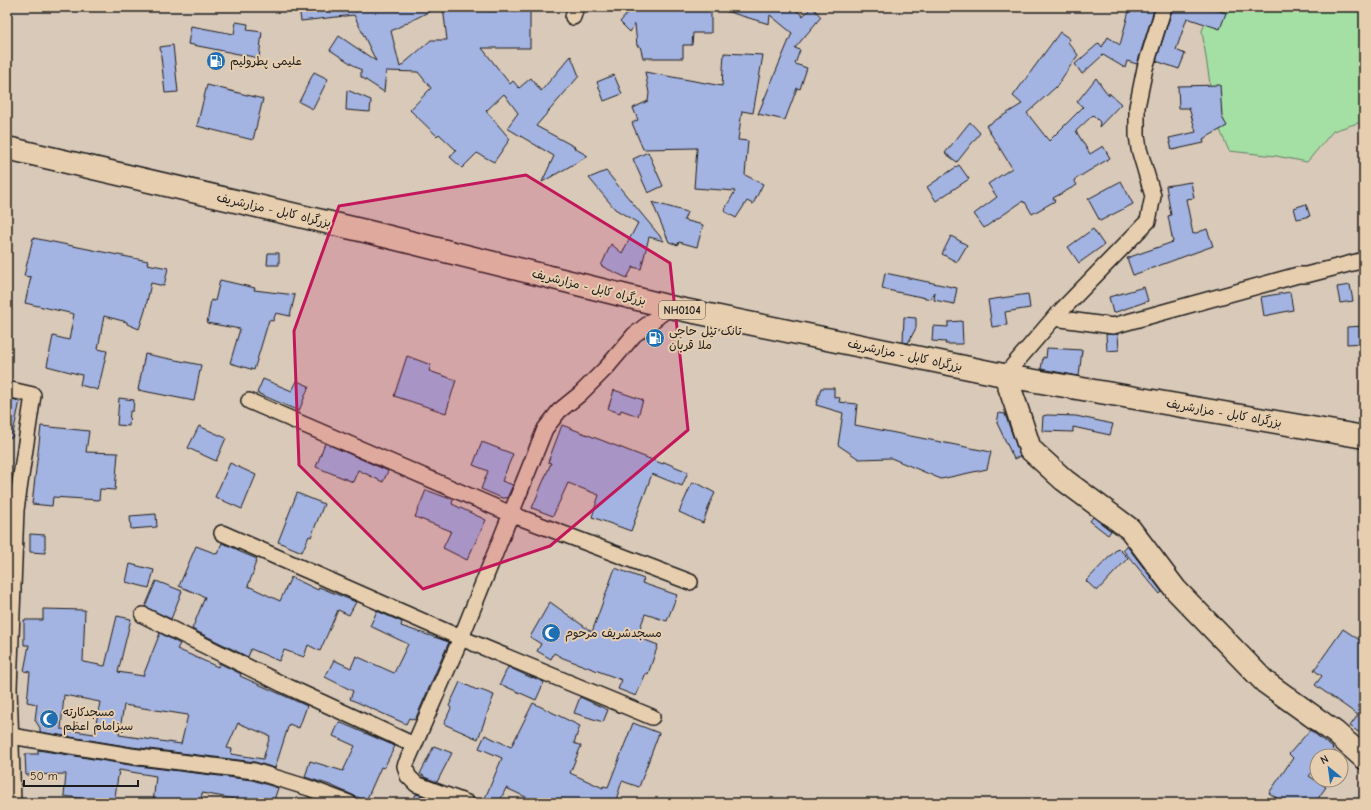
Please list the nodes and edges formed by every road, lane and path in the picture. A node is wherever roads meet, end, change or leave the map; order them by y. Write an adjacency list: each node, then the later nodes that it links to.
1 (1164, 7): 5 (street)
2 (7, 148): 4 (main road, بزرگراه کابل - مزارشریف / NH0104)
3 (1364, 260): 5 (street)
4 (670, 307): 6 (main road, بزرگراه کابل - مزارشریف / NH0104); 11 (street)
5 (1054, 318): 6 (street)
6 (1005, 375): 9 (main road, بزرگراه کابل - مزارشریف / NH0104); 20 (main road)
7 (7, 389): 10 (street)
8 (249, 400): 11 (street)
9 (1364, 437)
10 (12, 509): 16 (street)
11 (511, 514): 13 (street); 15 (street)
12 (222, 533): 15 (street)
13 (690, 582)
14 (143, 615): 19 (street)
15 (461, 638): 17 (street); 19 (street)
16 (8, 688): 18 (street)
17 (652, 717)
18 (11, 736): 21 (street); 22 (street)
19 (414, 745): 23 (street)
20 (1364, 758)
21 (13, 803)
22 (349, 803)
23 (467, 803)

